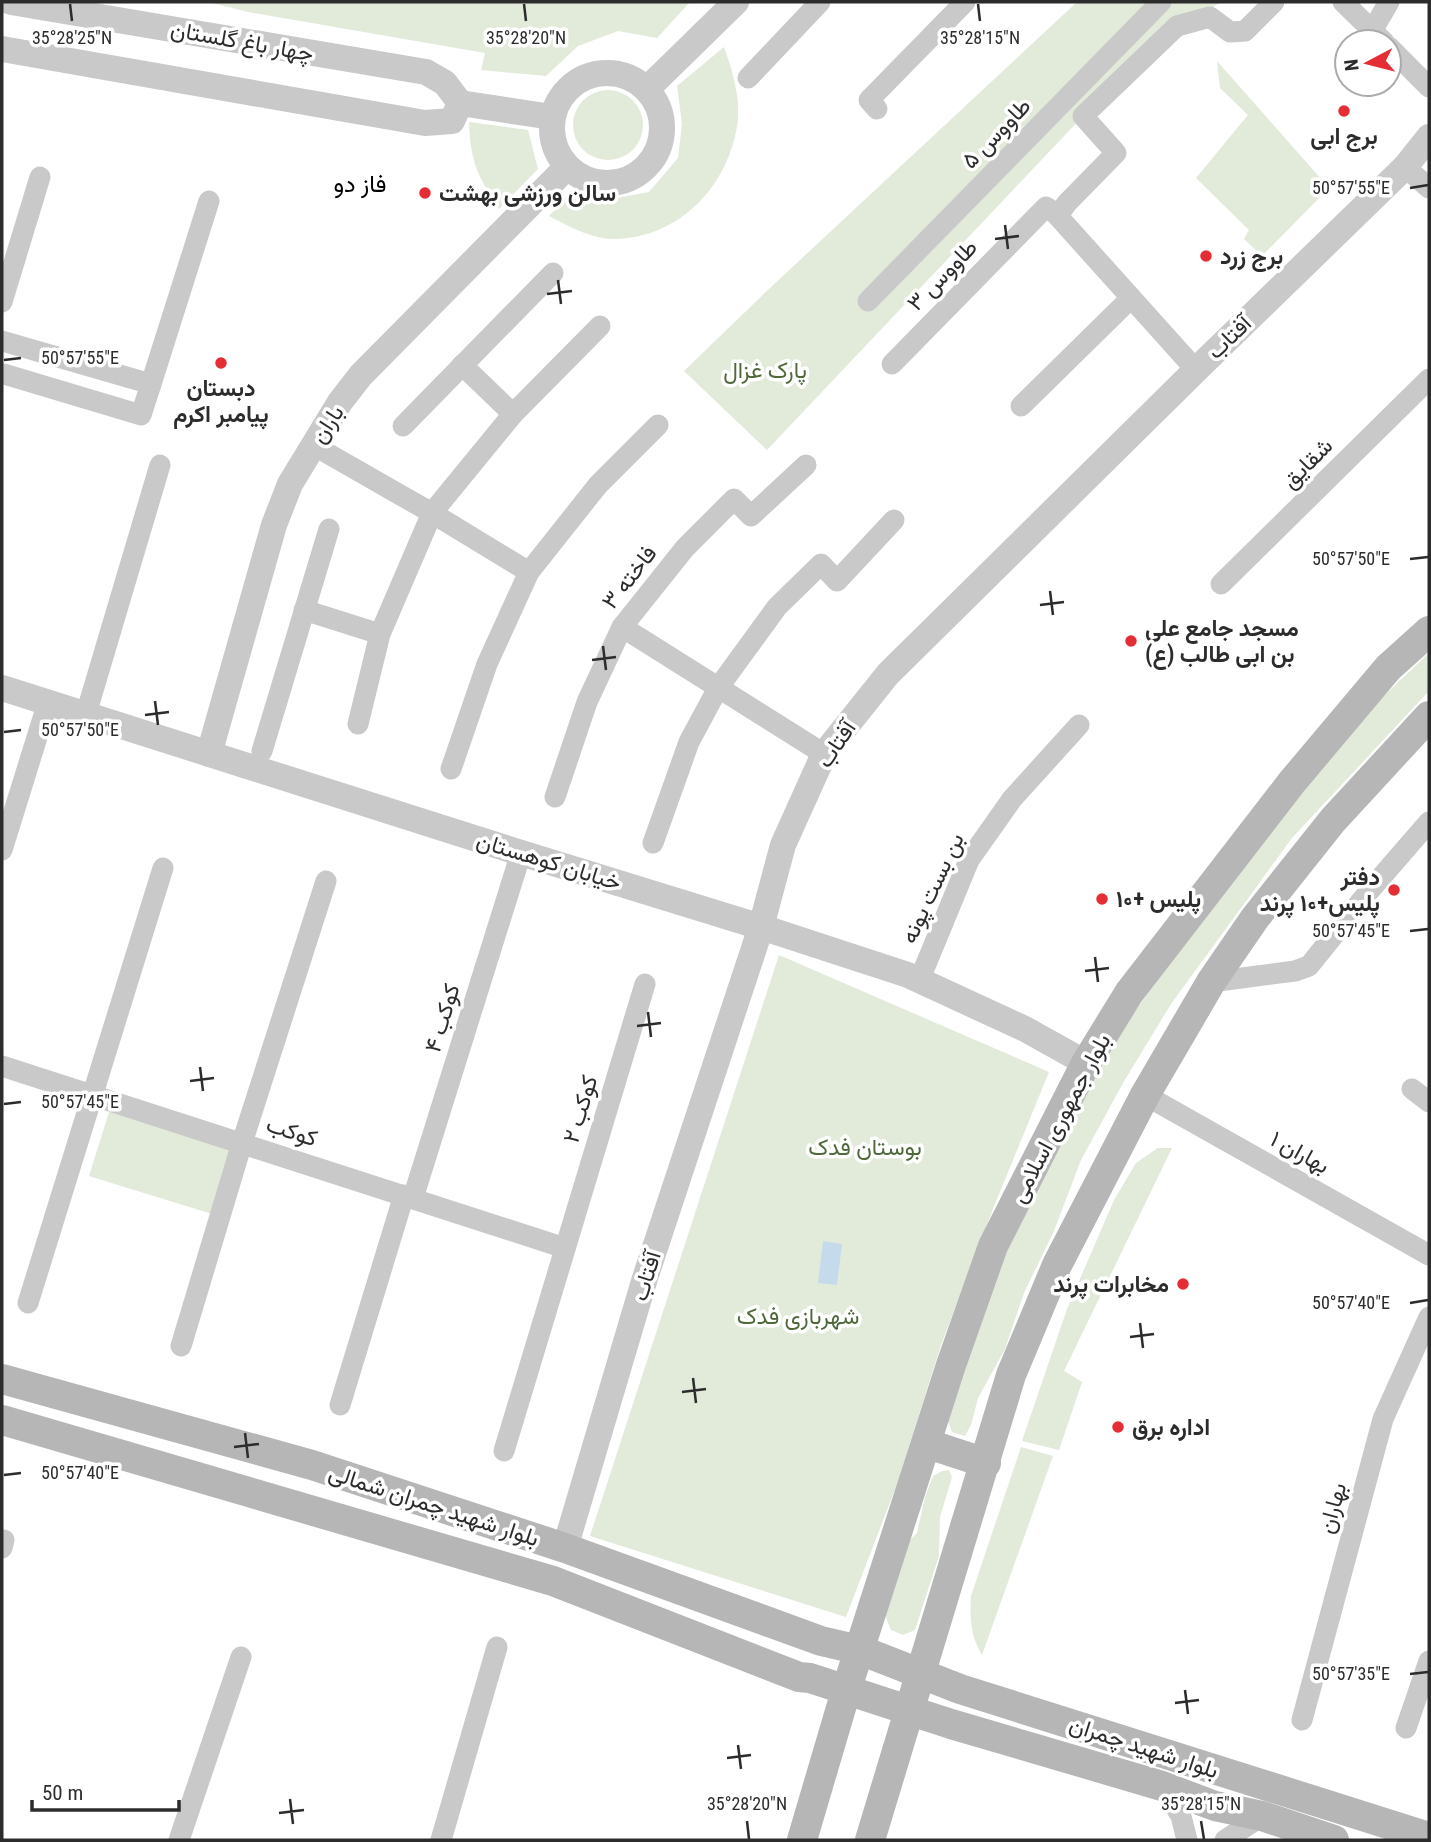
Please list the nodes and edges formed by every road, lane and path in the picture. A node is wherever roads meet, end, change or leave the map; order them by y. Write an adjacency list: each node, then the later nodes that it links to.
1 (11, 2): 17 (street, چهار باغ گلستان)
2 (736, 2): 15 (street)
3 (820, 2): 13 (street)
4 (965, 2): 16 (street)
5 (1161, 2): 28 (street, طاووس ۵)
6 (1273, 2): 25 (street, طاووس ۳)
7 (1343, 2): 9 (street)
8 (1389, 2): 10 (street)
9 (1370, 28)
10 (1381, 28)
11 (2, 49): 17 (street)
12 (1403, 61): 14 (street)
13 (748, 78)
14 (1429, 87)
15 (647, 89): 18 (street); 20 (street)
16 (877, 108)
17 (456, 112): 18 (street)
18 (552, 117): 20 (street)
19 (1429, 137): 21 (street, آفتاب)
20 (567, 167): 42 (street, باران)
21 (1405, 167): 23 (street); 34 (street, آفتاب)
22 (40, 177): 29 (street)
23 (1429, 188)
24 (209, 201): 37 (street)
25 (1055, 213): 27 (street); 32 (street, طاووس ۳)
26 (553, 273): 33 (street)
27 (1131, 298): 34 (street); 38 (street)
28 (868, 301)
29 (2, 302)
30 (600, 326): 39 (street)
31 (7, 342): 35 (street); 37 (street)
32 (892, 363)
33 (462, 366): 39 (street); 41 (street)
34 (1196, 370): 63 (street, آفتاب)
35 (3, 377): 37 (street)
36 (1429, 379): 49 (street, شقایق)
37 (151, 384)
38 (1021, 406)
39 (513, 414): 45 (street)
40 (658, 425): 48 (street)
41 (403, 426)
42 (313, 445): 45 (street); 62 (street, باران)
43 (160, 465): 57 (street)
44 (806, 465): 51 (street, فاخته ۳)
45 (432, 513): 48 (street); 53 (street)
46 (894, 520): 55 (street)
47 (329, 529): 50 (street)
48 (529, 572): 64 (street)
49 (1221, 584)
50 (304, 610): 53 (street); 61 (street)
51 (622, 627): 55 (street); 65 (street, فاخته ۳)
52 (1429, 631): 76 (main road, بلوار جمهوری اسلامی)
53 (380, 634): 59 (street)
54 (2, 688): 56 (street, خیابان کوهستان)
55 (718, 688): 63 (street); 67 (street)
56 (48, 702): 57 (street, خیابان کوهستان); 68 (street)
57 (86, 714): 62 (street, خیابان کوهستان)
58 (1429, 716): 74 (main road)
59 (358, 723)
60 (1079, 725): 73 (street, بن بست پونه)
61 (262, 751)
62 (209, 754): 69 (street, خیابان کوهستان)
63 (824, 754): 72 (street, آفتاب)
64 (451, 769)
65 (555, 797)
66 (1429, 822): 74 (street)
67 (653, 842)
68 (2, 850)
69 (521, 853): 72 (street, خیابان کوهستان); 83 (street, کوکب ۴)
70 (163, 868): 79 (street)
71 (326, 881): 82 (street)
72 (761, 927): 73 (street, خیابان کوهستان); 95 (street, آفتاب)
73 (919, 981): 76 (street, خیابان کوهستان)
74 (1211, 982): 80 (main road)
75 (645, 985): 84 (street, کوکب ۲)
76 (1086, 1063): 92 (main road, بلوار جمهوری اسلامی)
77 (2, 1066): 79 (street, کوکب)
78 (1412, 1089): 81 (street)
79 (94, 1096): 82 (street, کوکب); 86 (street)
80 (1145, 1096): 85 (street, بهاران ۱); 94 (main road)
81 (1429, 1102)
82 (242, 1143): 83 (street, کوکب); 88 (street)
83 (409, 1197): 84 (street, کوکب); 90 (street, کوکب ۴)
84 (565, 1248): 93 (street, کوکب ۲)
85 (1429, 1255)
86 (28, 1303)
87 (1429, 1317): 103 (street, بهاران)
88 (181, 1346)
89 (2, 1379): 95 (main road, بلوار شهید چمران شمالی)
90 (340, 1405)
91 (2, 1420): 101 (main road, بلوار شهید چمران شمالی)
92 (928, 1444): 94 (main road); 97 (main road, بلوار جمهوری اسلامی)
93 (504, 1451)
94 (986, 1463): 100 (main road)
95 (565, 1548): 97 (main road, بلوار شهید چمران شمالی)
96 (497, 1647): 109 (street)
97 (860, 1650): 100 (main road, بلوار شهید چمران); 101 (main road, بلوار جمهوری اسلامی)
98 (241, 1657): 108 (street)
99 (1429, 1661): 104 (street)
100 (920, 1673): 102 (main road); 107 (main road, بلوار شهید چمران)
101 (846, 1691): 102 (main road, بلوار شهید چمران); 110 (main road, بلوار جمهوری اسلامی)
102 (909, 1710): 105 (main road, بلوار شهید چمران); 111 (main road)
103 (1302, 1720)
104 (1406, 1728)
105 (1162, 1786): 106 (main road, بلوار شهید چمران); 112 (street)
106 (1262, 1816): 113 (street); 114 (main road, بلوار شهید چمران)
107 (1429, 1837)
108 (179, 1840)
109 (440, 1840)
110 (802, 1840)
111 (870, 1840)
112 (1187, 1840)
113 (1225, 1840)
114 (1334, 1840)

